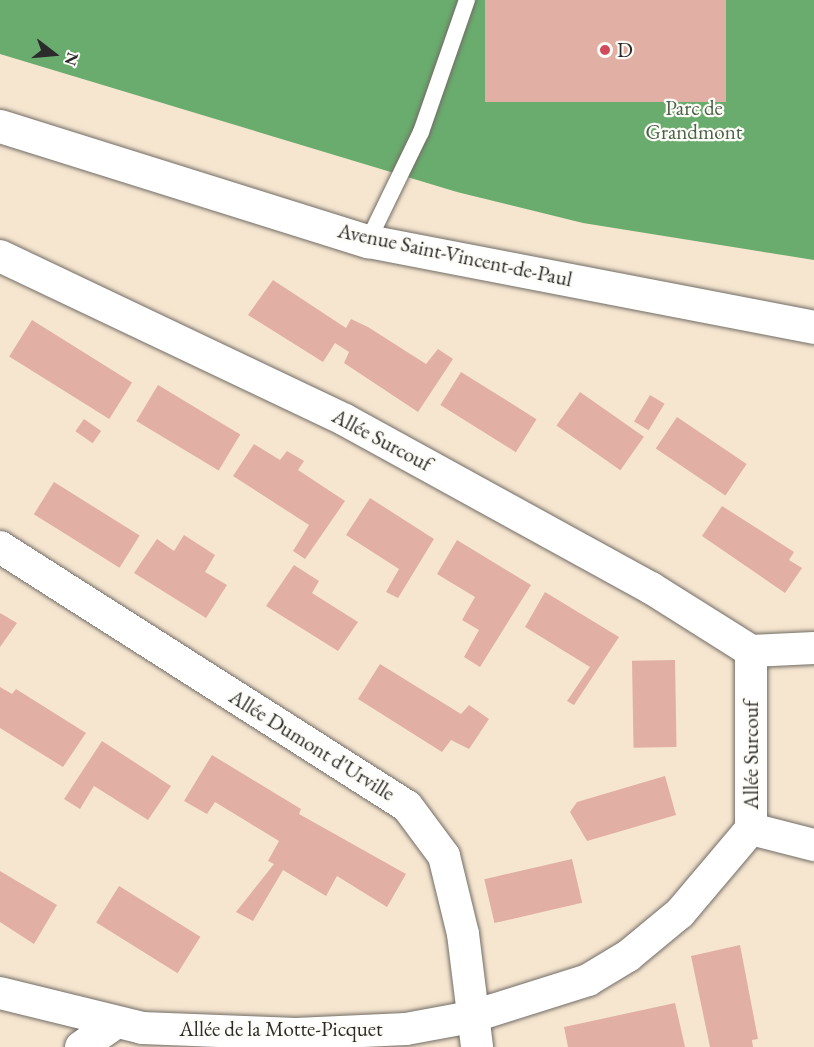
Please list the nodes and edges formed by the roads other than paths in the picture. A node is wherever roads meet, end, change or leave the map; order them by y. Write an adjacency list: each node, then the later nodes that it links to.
1 (467, 0): 3 (lane)
2 (0, 126): 3 (street, Avenue Saint-Vincent-de-Paul)
3 (368, 240): 5 (street, Avenue Saint-Vincent-de-Paul)
4 (0, 256): 8 (street, Allée Surcouf)
5 (814, 327)
6 (0, 547): 12 (street, Allée Dumont d'Urville)
7 (814, 648): 8 (street)
8 (751, 651): 9 (street, Allée Surcouf)
9 (751, 829): 10 (street, Allée Surcouf); 12 (street, Allée de la Motte-Picquet)
10 (814, 845)
11 (0, 993): 13 (street, Allée de la Motte-Picquet)
12 (471, 1017): 13 (street, Allée de la Motte-Picquet); 15 (street, Allée Dumont d'Urville)
13 (112, 1025): 14 (street)
14 (81, 1047)
15 (477, 1047)

